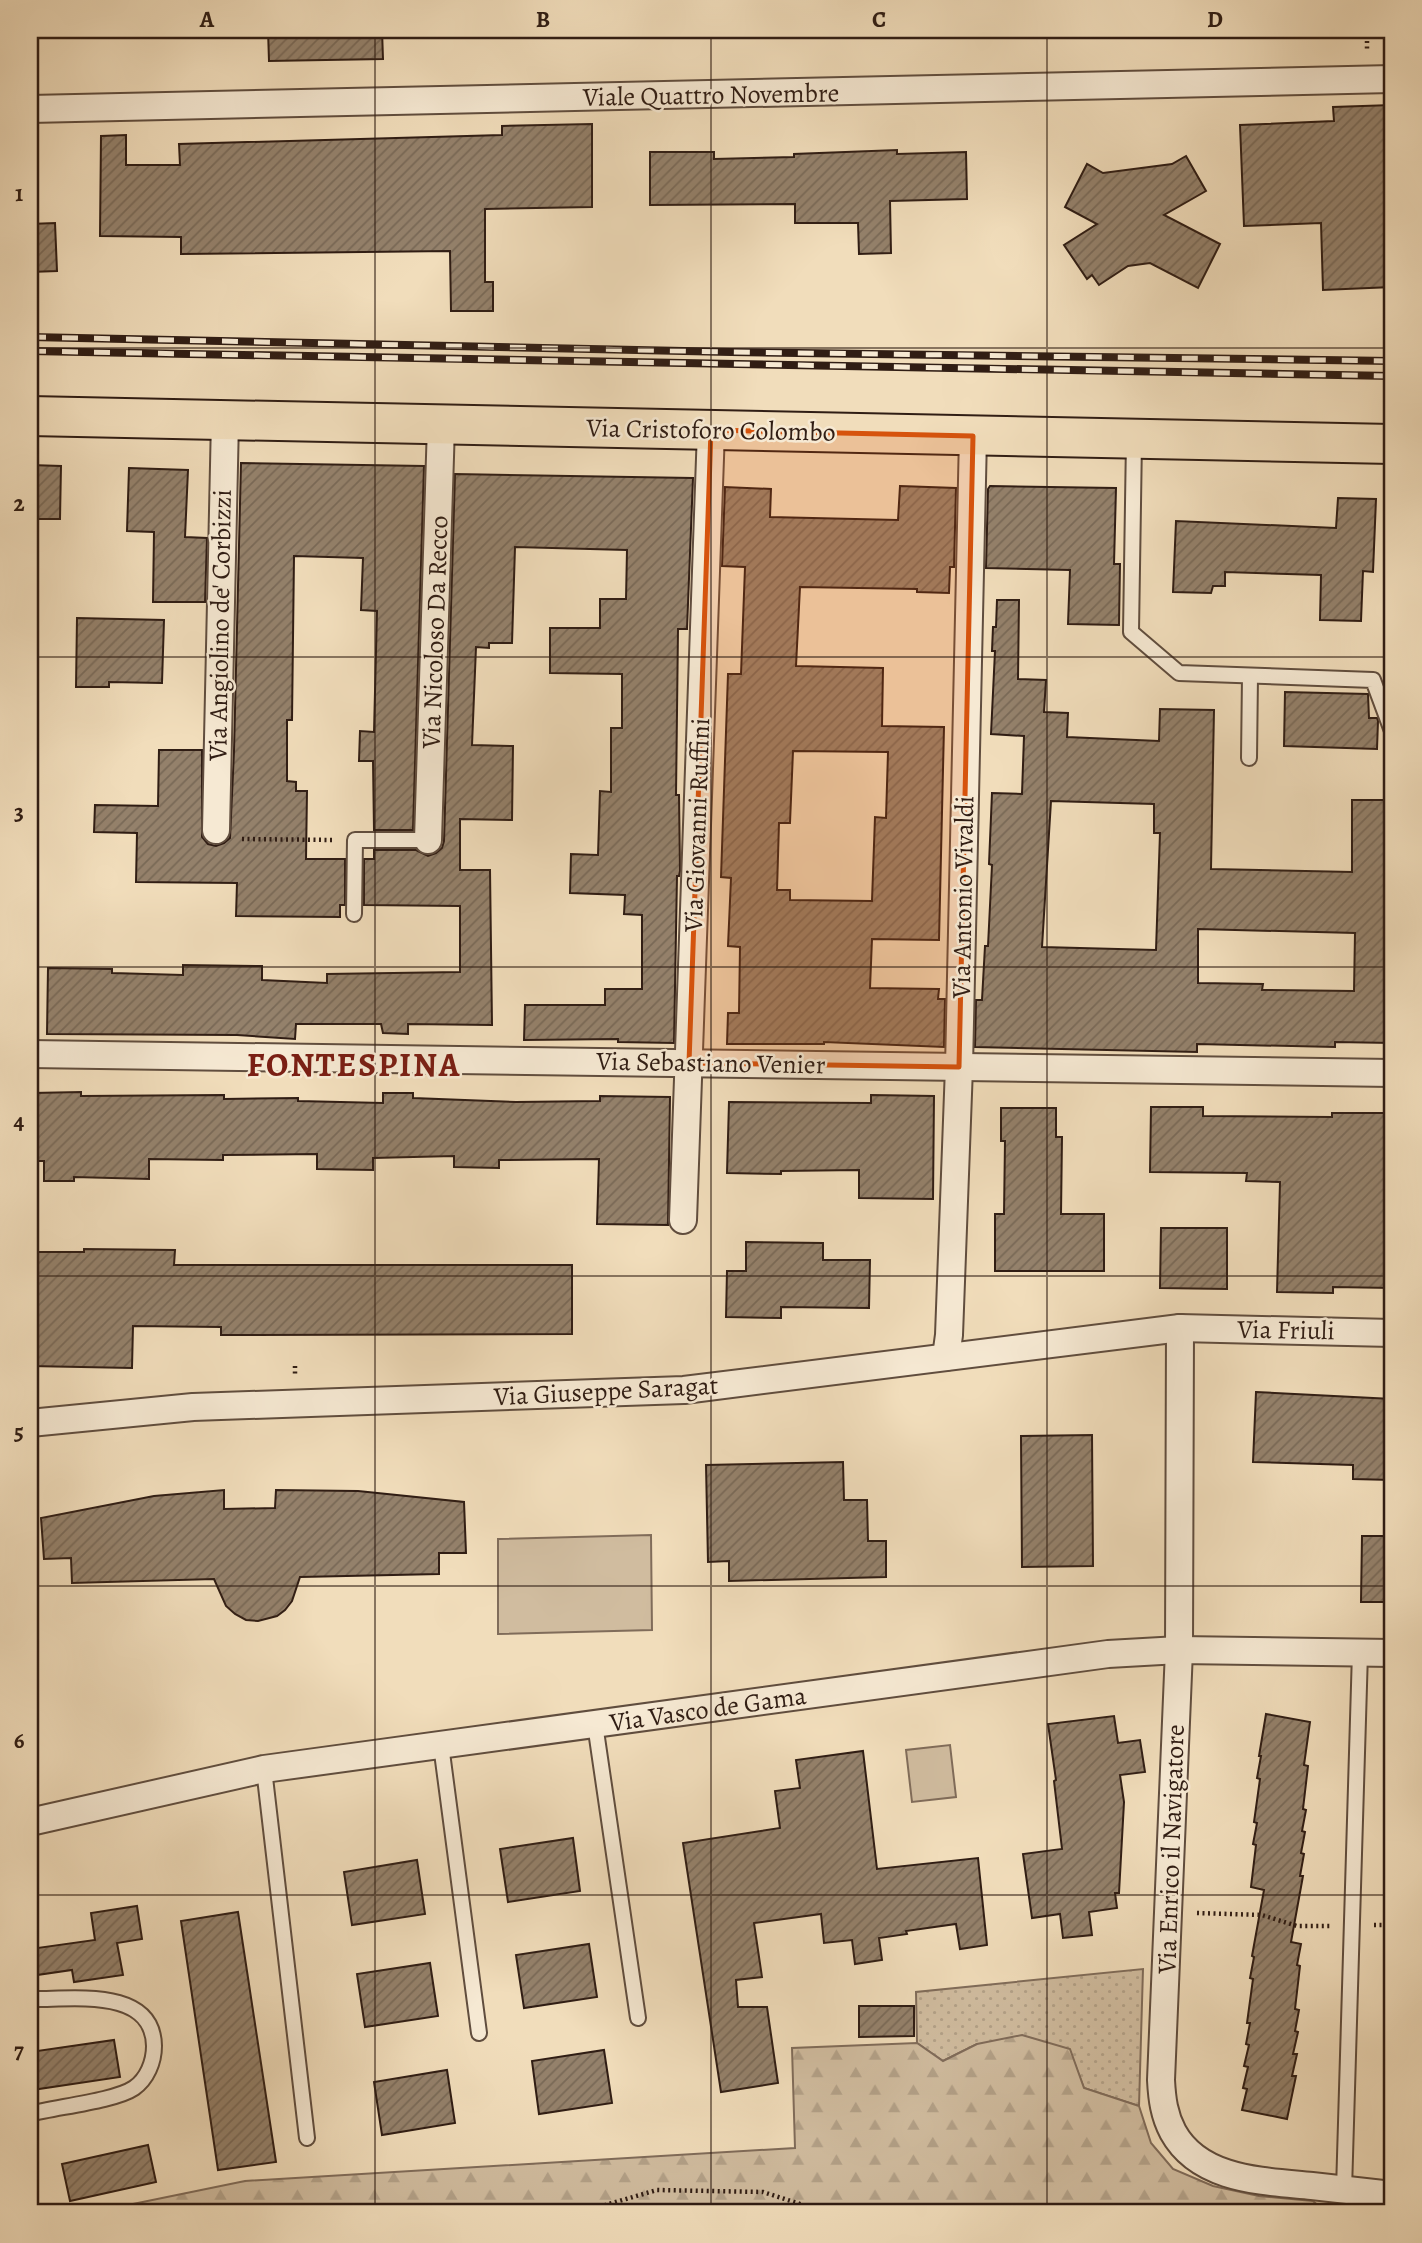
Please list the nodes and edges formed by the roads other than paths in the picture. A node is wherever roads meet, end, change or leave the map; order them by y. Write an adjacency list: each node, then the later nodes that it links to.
1 (1392, 79): 2 (street, Viale Quattro Novembre)
2 (30, 109)
3 (30, 416): 4 (main road, Via Cristoforo Colombo)
4 (225, 420): 5 (main road, Via Cristoforo Colombo); 13 (street, Via Angiolino de' Corbizzi)
5 (441, 425): 6 (main road, Via Cristoforo Colombo); 14 (street, Via Nicoloso Da Recco)
6 (711, 430): 7 (main road, Via Cristoforo Colombo); 17 (street, Via Giovanni Ruffini)
7 (973, 436): 8 (main road, Via Cristoforo Colombo); 18 (street, Via Antonio Vivaldi)
8 (1134, 439): 9 (main road, Via Cristoforo Colombo); 10 (lane)
9 (1392, 444)
10 (1250, 676): 11 (lane); 12 (lane)
11 (1392, 732)
12 (1249, 758)
13 (223, 835)
14 (428, 840): 15 (lane)
15 (354, 914)
16 (30, 1054): 17 (street, Via Sebastiano Venier)
17 (689, 1063): 18 (street, Via Sebastiano Venier); 20 (street, Via Giovanni Ruffini)
18 (959, 1067): 19 (street, Via Sebastiano Venier); 23 (street, Via Antonio Vivaldi)
19 (1392, 1073)
20 (683, 1220)
21 (1180, 1328): 22 (street, Via Friuli); 23 (street, Via Giuseppe Saragat); 25 (street, Via Enrico il Navigatore)
22 (1392, 1333)
23 (946, 1357): 24 (street, Via Giuseppe Saragat)
24 (30, 1423)
25 (1179, 1650): 26 (street, Via Vasco de Gama); 28 (street, Via Vasco de Gama); 37 (street, Via Enrico il Navigatore)
26 (1360, 1652): 27 (street, Via Vasco de Gama); 37 (lane)
27 (1392, 1653)
28 (595, 1724): 29 (street, Via Vasco de Gama); 33 (lane)
29 (441, 1745): 30 (street, Via Vasco de Gama); 34 (lane)
30 (264, 1769): 31 (street, Via Vasco de Gama); 36 (lane)
31 (30, 1822)
32 (30, 2000): 35 (lane)
33 (638, 2018)
34 (479, 2033)
35 (30, 2114)
36 (307, 2138)
37 (1344, 2190): 38 (street, Via Enrico il Navigatore)
38 (1392, 2195)

